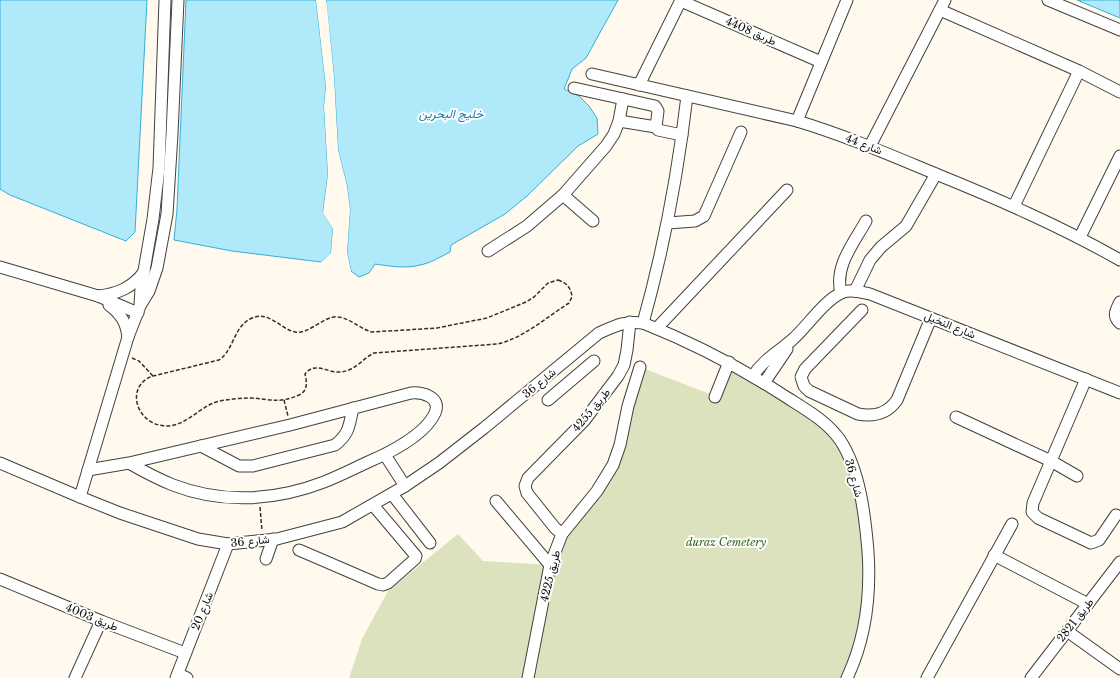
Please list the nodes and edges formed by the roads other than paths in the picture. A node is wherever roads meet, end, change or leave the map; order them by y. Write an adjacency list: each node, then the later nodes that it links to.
1 (165, 0): 35 (street)
2 (178, 0): 40 (street)
3 (681, 0): 9 (street, طريق 4408); 12 (street, طريق 4408)
4 (847, 0): 9 (street)
5 (945, 0): 7 (street)
6 (1048, 0): 8 (street)
7 (940, 10): 10 (street); 22 (street)
8 (1120, 30)
9 (821, 62): 18 (street)
10 (1079, 71): 14 (street); 27 (street)
11 (592, 74): 12 (street, شارع 44)
12 (639, 85): 15 (street, شارع 44)
13 (574, 88): 16 (street)
14 (1120, 92)
15 (687, 96): 18 (street, شارع 44); 21 (street)
16 (623, 99): 17 (street); 19 (street)
17 (619, 121): 19 (street); 26 (street)
18 (797, 121): 22 (street, شارع 44)
19 (656, 127): 21 (street)
20 (741, 132): 30 (street)
21 (682, 135): 30 (street)
22 (870, 146): 24 (street, شارع 44)
23 (1120, 156): 31 (street)
24 (936, 174): 27 (street, شارع 44); 36 (street)
25 (787, 190): 46 (street)
26 (563, 195): 28 (street); 32 (street)
27 (1014, 206): 31 (street, شارع 44)
28 (593, 221)
29 (866, 221): 37 (street)
30 (668, 223): 44 (street)
31 (1080, 237): 33 (street, شارع 44)
32 (488, 251)
33 (1120, 260)
34 (0, 267): 38 (street)
35 (145, 271): 38 (street); 40 (street)
36 (855, 290): 37 (street, شارع النخيل); 42 (street, شارع النخيل)
37 (841, 293): 48 (street, شارع النخيل)
38 (98, 296): 40 (street); 47 (street)
39 (1120, 302): 45 (street)
40 (139, 309): 47 (street)
41 (862, 310): 42 (street)
42 (931, 318): 54 (street, شارع النخيل)
43 (630, 322): 44 (street, شارع 36); 53 (street, شارع 36); 76 (street, طريق 4255)
44 (644, 323): 46 (street, شارع 36)
45 (1120, 323)
46 (657, 328): 50 (street, شارع 36)
47 (128, 337): 67 (street)
48 (792, 340): 52 (street, شارع النخيل); 55 (street, شارع النخيل)
49 (594, 361): 56 (street)
50 (729, 362): 52 (street, شارع 36); 58 (street)
51 (640, 367): 76 (street, طريق 4225)
52 (753, 376): 55 (street, شارع 36)
53 (545, 378): 56 (street); 69 (street, شارع 36)
54 (1086, 379): 57 (street, شارع النخيل); 64 (street)
55 (764, 383): 94 (street, شارع 36)
56 (557, 392): 59 (street)
57 (1120, 393)
58 (715, 396)
59 (548, 400)
60 (353, 408): 62 (street); 62 (street); 63 (street)
61 (956, 417): 64 (street)
62 (201, 446): 66 (street)
63 (385, 455): 66 (street); 69 (street)
64 (1051, 461): 68 (street); 74 (street)
65 (0, 463): 71 (street, شارع 36)
66 (129, 463): 67 (street)
67 (88, 470): 71 (street)
68 (1078, 476)
69 (405, 486): 70 (street, شارع 36)
70 (392, 494): 73 (street, شارع 36); 78 (street)
71 (80, 497): 79 (street, شارع 36)
72 (496, 501): 84 (street)
73 (373, 505): 77 (street, شارع 36); 80 (street)
74 (1116, 515)
75 (1012, 524): 81 (street)
76 (562, 534): 84 (street, طريق 4225)
77 (268, 540): 79 (street, شارع 36); 82 (street)
78 (430, 543)
79 (228, 544): 89 (street, شارع 20)
80 (299, 550)
81 (994, 555): 86 (street); 95 (street)
82 (266, 559)
83 (1120, 562): 86 (street, طريق 2821)
84 (550, 565): 93 (street, طريق 4225)
85 (0, 579): 87 (street, طريق 4003)
86 (1088, 604): 88 (street, طريق 2821)
87 (101, 621): 89 (street, طريق 4003); 92 (street)
88 (1067, 631): 90 (street); 96 (street, طريق 2821)
89 (185, 653): 91 (street, شارع 20)
90 (1120, 669)
91 (180, 677)
92 (75, 678)
93 (528, 678)
94 (847, 678)
95 (927, 678)
96 (1031, 678)

